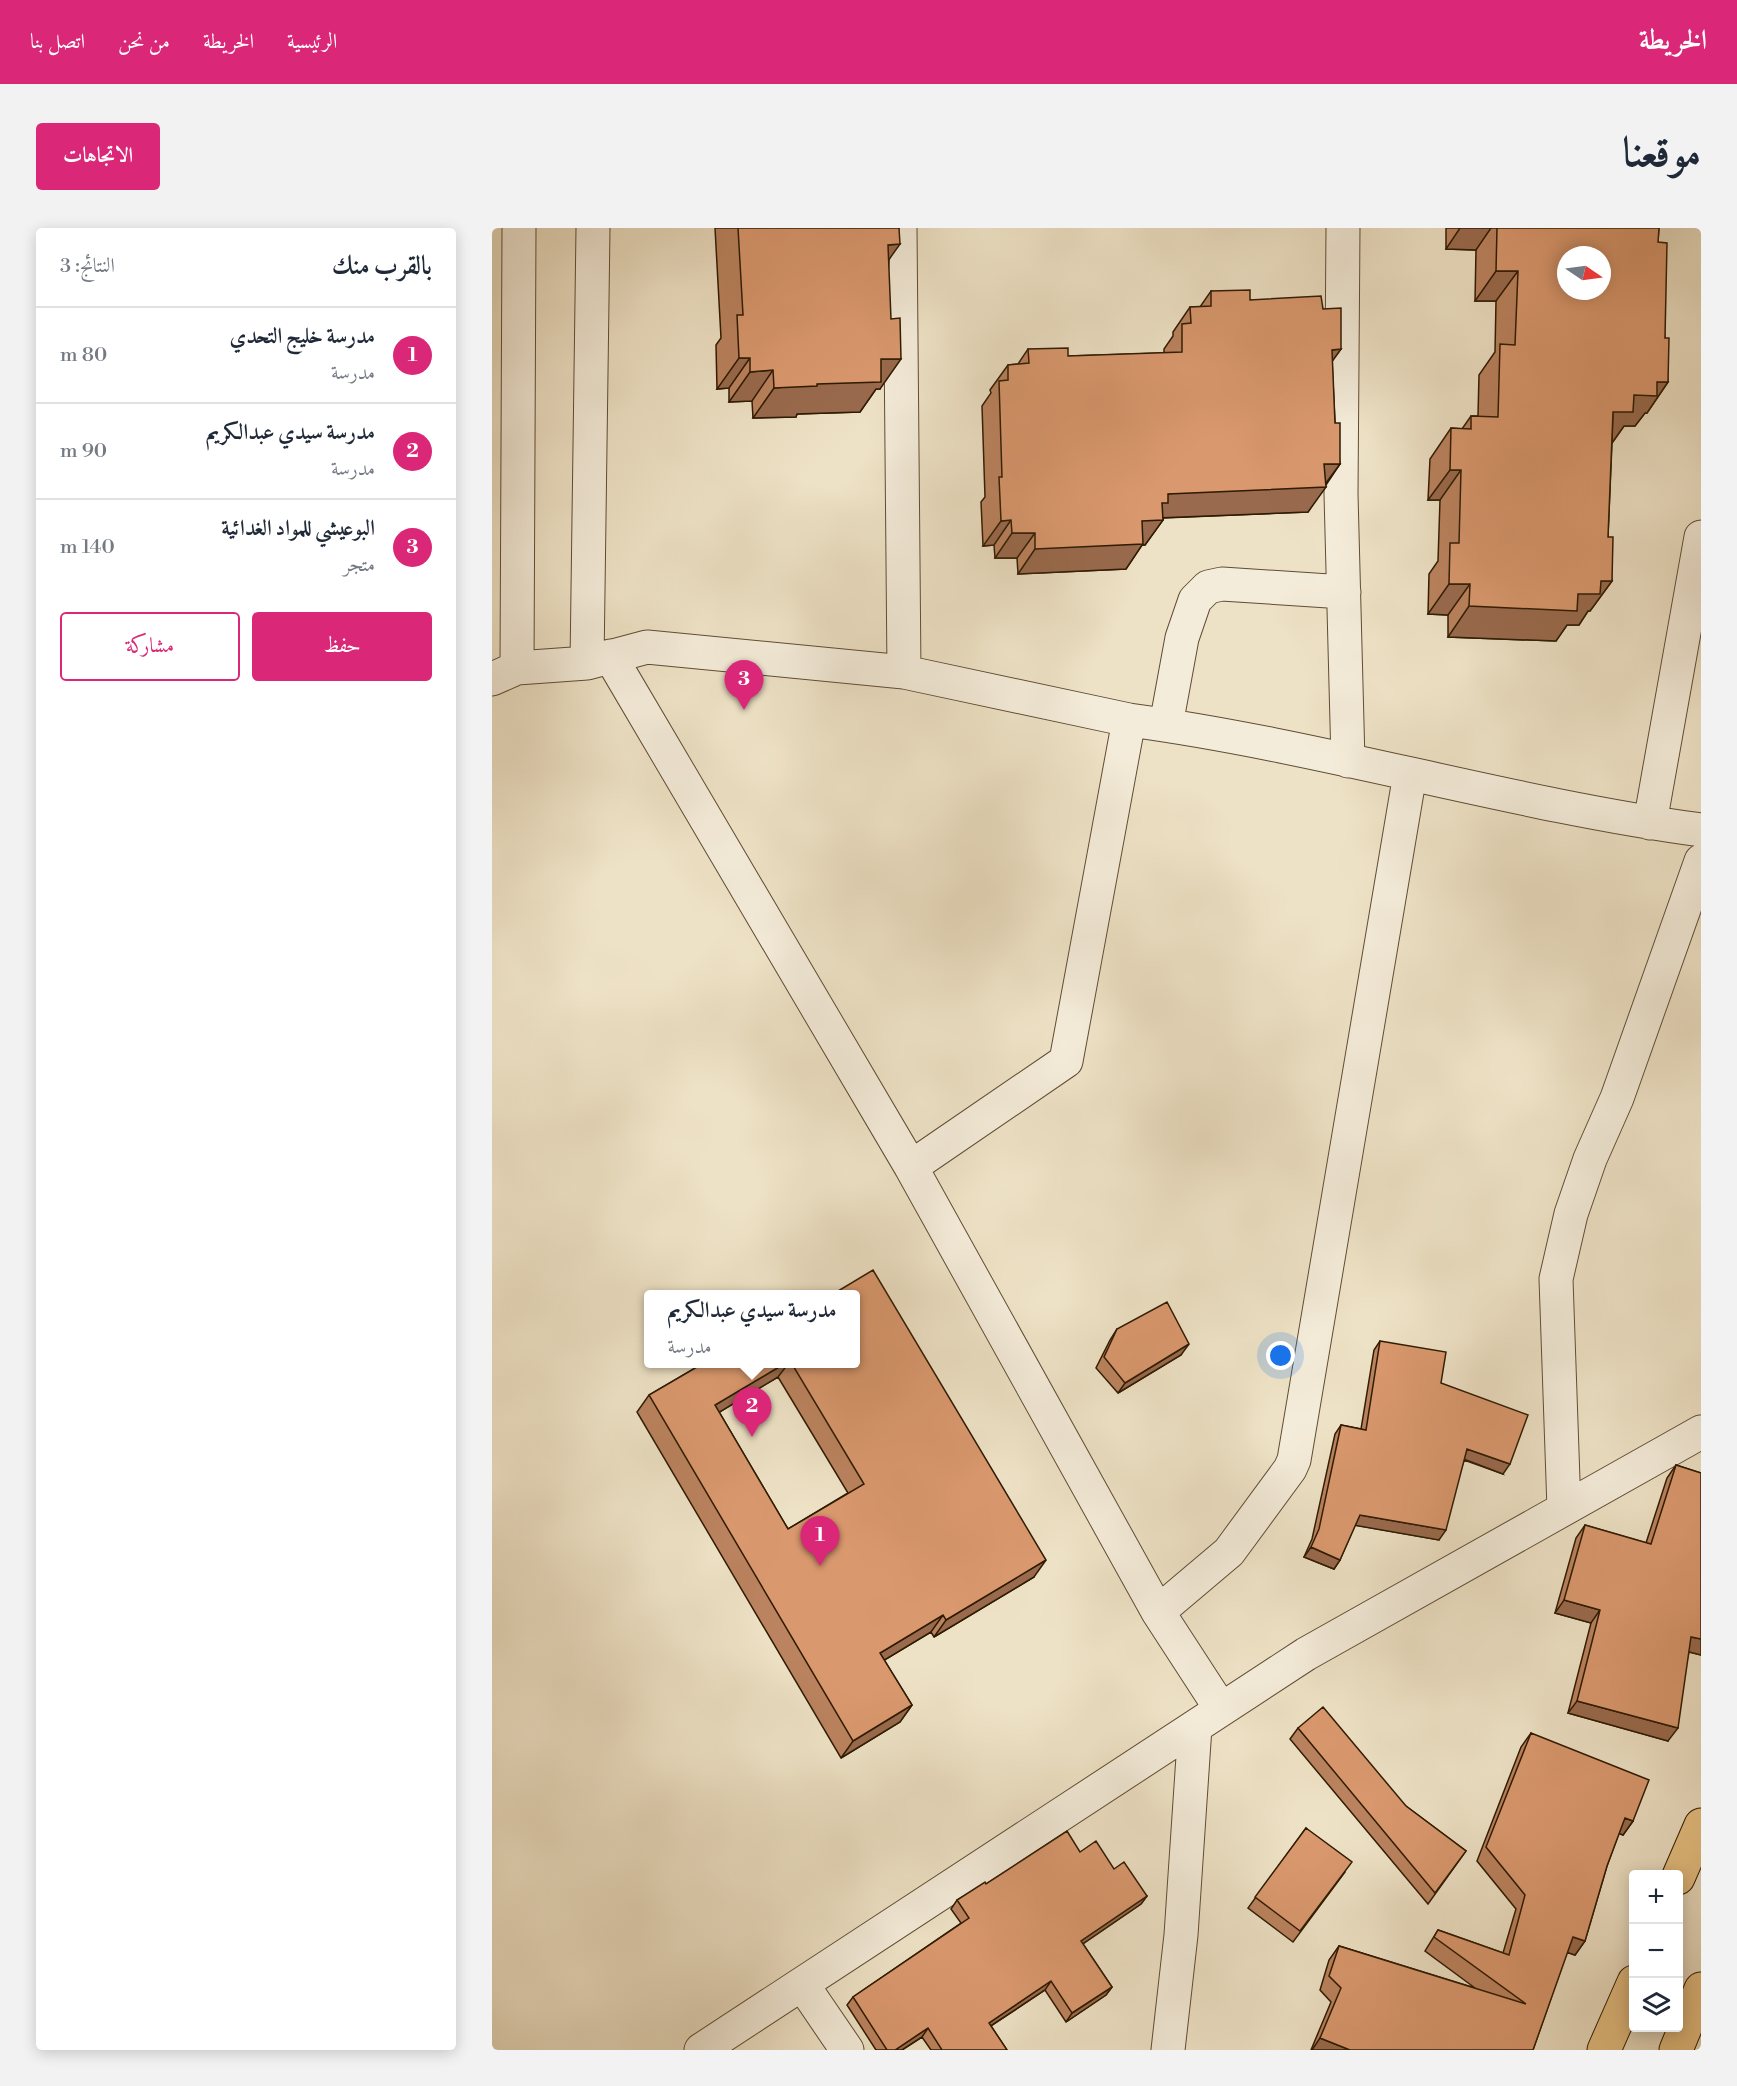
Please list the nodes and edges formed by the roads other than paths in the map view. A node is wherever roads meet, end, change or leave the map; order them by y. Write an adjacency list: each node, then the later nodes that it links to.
1 (519, 228): 9 (street)
2 (592, 228): 7 (street)
3 (900, 228): 8 (street)
4 (1343, 228): 6 (street)
5 (1701, 537): 14 (street)
6 (1344, 592): 11 (street); 12 (street)
7 (599, 660): 8 (street); 9 (street); 17 (street)
8 (904, 672): 10 (street)
9 (504, 674)
10 (1129, 720): 11 (street); 17 (street)
11 (1166, 725): 12 (street)
12 (1348, 761): 13 (street)
13 (1410, 774): 14 (street); 20 (street)
14 (1650, 823): 15 (street)
15 (1701, 830)
16 (1701, 861): 19 (street)
17 (911, 1167): 20 (street)
18 (1701, 1432): 19 (street)
19 (1564, 1509): 21 (street)
20 (1158, 1612): 21 (street)
21 (1208, 1718): 24 (street); 29 (street)
22 (1701, 1825): 23 (highway)
23 (1681, 1870)
24 (802, 1984): 27 (street); 28 (street)
25 (1701, 1989): 31 (highway)
26 (1629, 1993): 30 (highway)
27 (701, 2050)
28 (847, 2050)
29 (1168, 2050)
30 (1604, 2050)
31 (1676, 2050)

